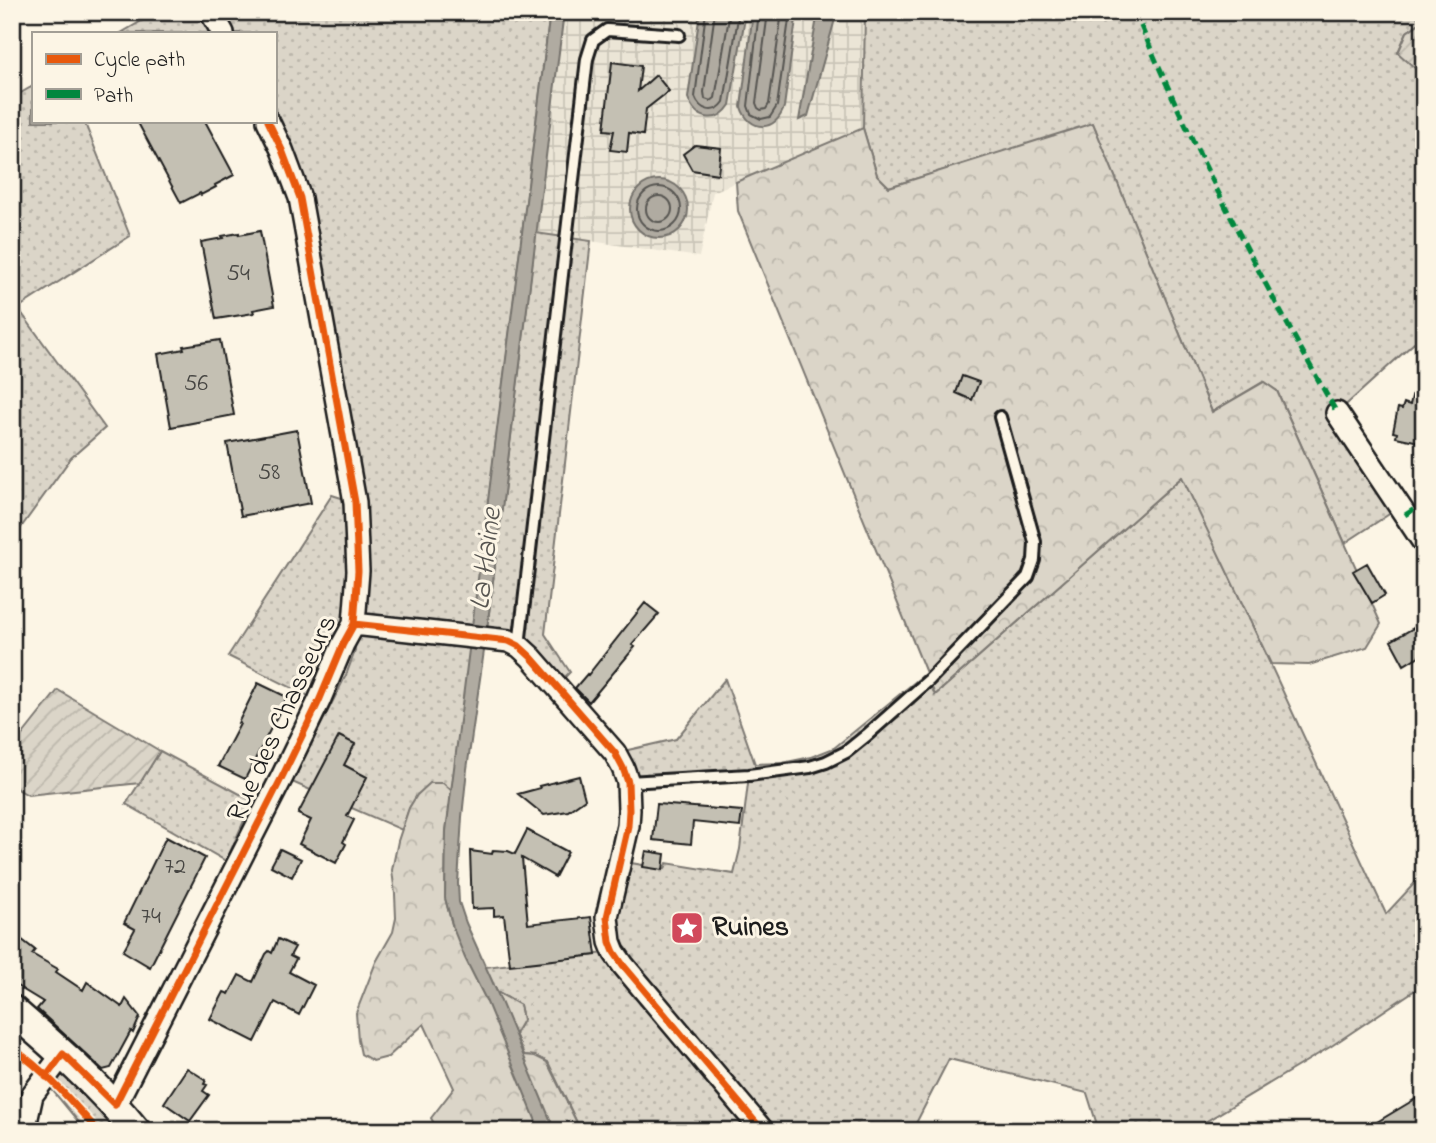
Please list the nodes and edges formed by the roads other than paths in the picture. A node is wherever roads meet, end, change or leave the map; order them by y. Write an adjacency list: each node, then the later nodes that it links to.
1 (211, 12): 2 (street)
2 (222, 32)
3 (679, 35): 9 (lane)
4 (268, 122): 8 (street, Rue des Chasseurs)
5 (1337, 413): 7 (street)
6 (1000, 416): 10 (lane)
7 (1424, 543)
8 (355, 624): 9 (street); 14 (street, Rue des Chasseurs)
9 (519, 646): 10 (street)
10 (628, 782): 17 (street)
11 (12, 1010): 12 (street)
12 (63, 1054): 13 (street); 14 (street)
13 (22, 1098): 15 (street)
14 (115, 1105): 16 (street)
15 (24, 1131)
16 (136, 1131)
17 (763, 1131)

